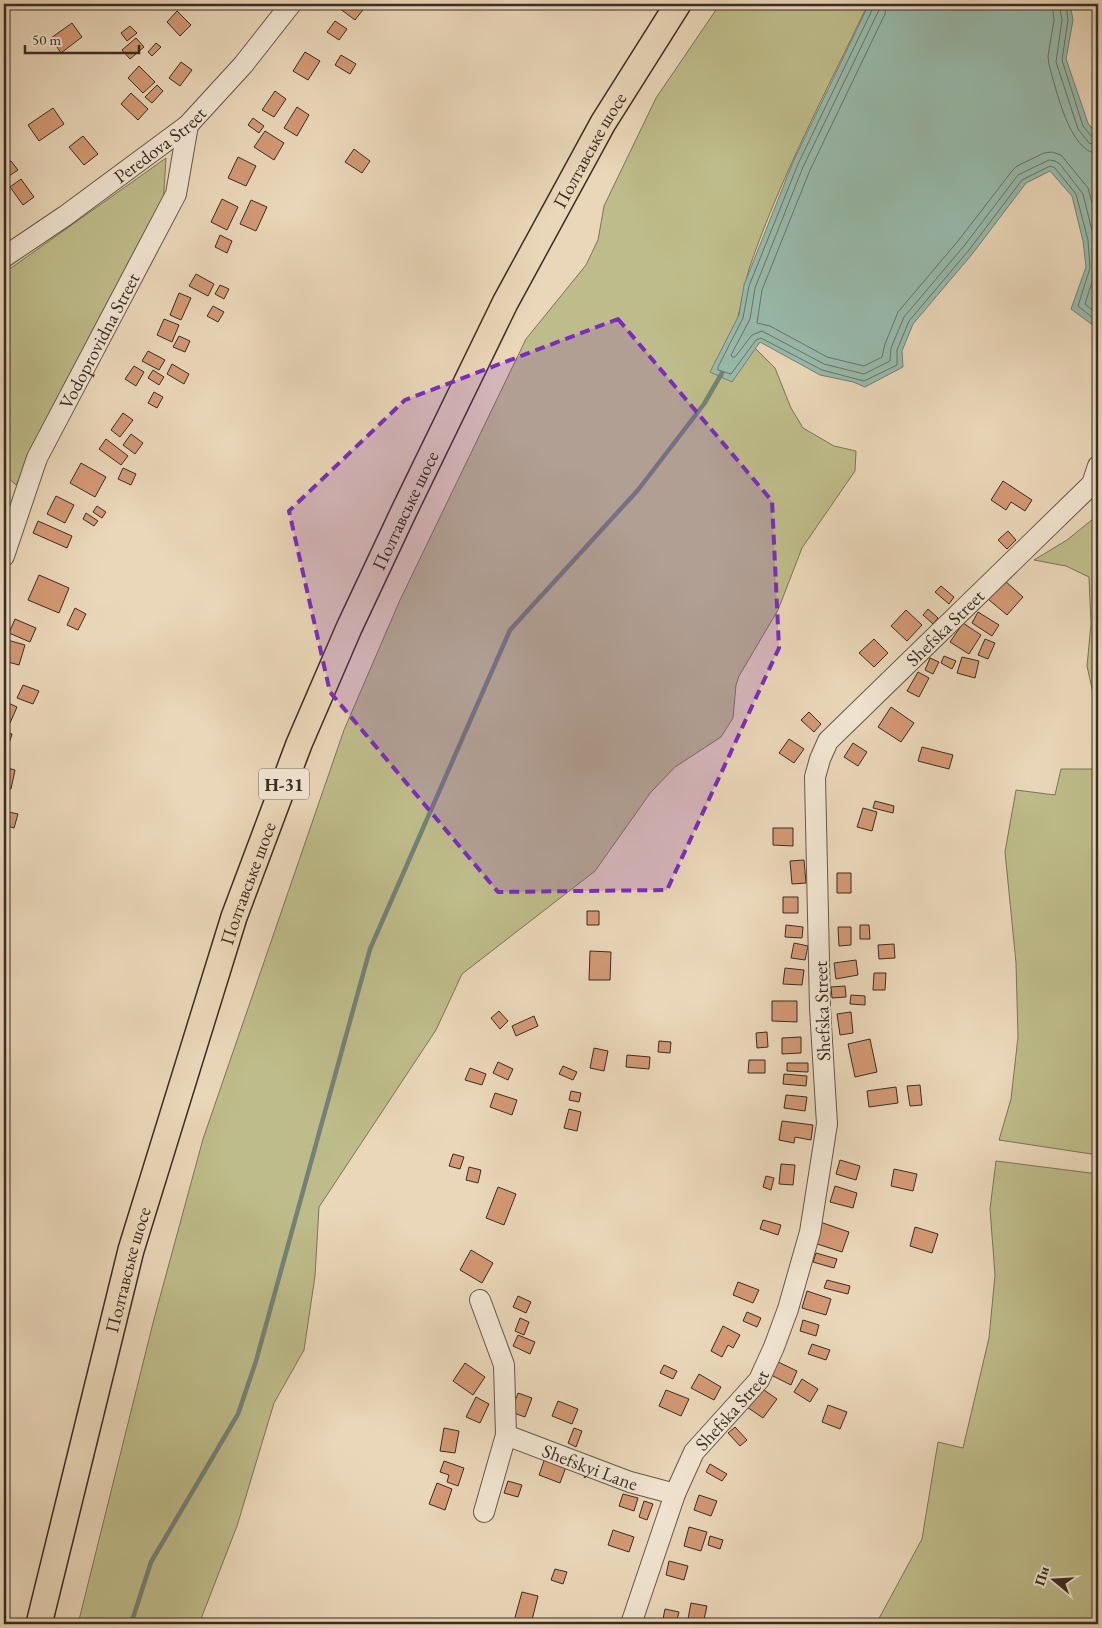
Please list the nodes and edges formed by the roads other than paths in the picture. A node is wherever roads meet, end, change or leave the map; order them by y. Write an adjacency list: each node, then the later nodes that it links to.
1 (291, 4): 3 (street, Peredova Street)
2 (678, 4): 11 (main road, Полтавське шосе / Н-31)
3 (188, 125): 4 (street, Peredova Street); 6 (street, Vodoprovidna Street)
4 (4, 257)
5 (1096, 481): 9 (street, Shefska Street)
6 (4, 556)
7 (480, 1300): 8 (street)
8 (506, 1436): 9 (street, Shefskyi Lane); 10 (street)
9 (675, 1494): 12 (street, Shefska Street)
10 (484, 1512)
11 (39, 1624)
12 (630, 1624)

